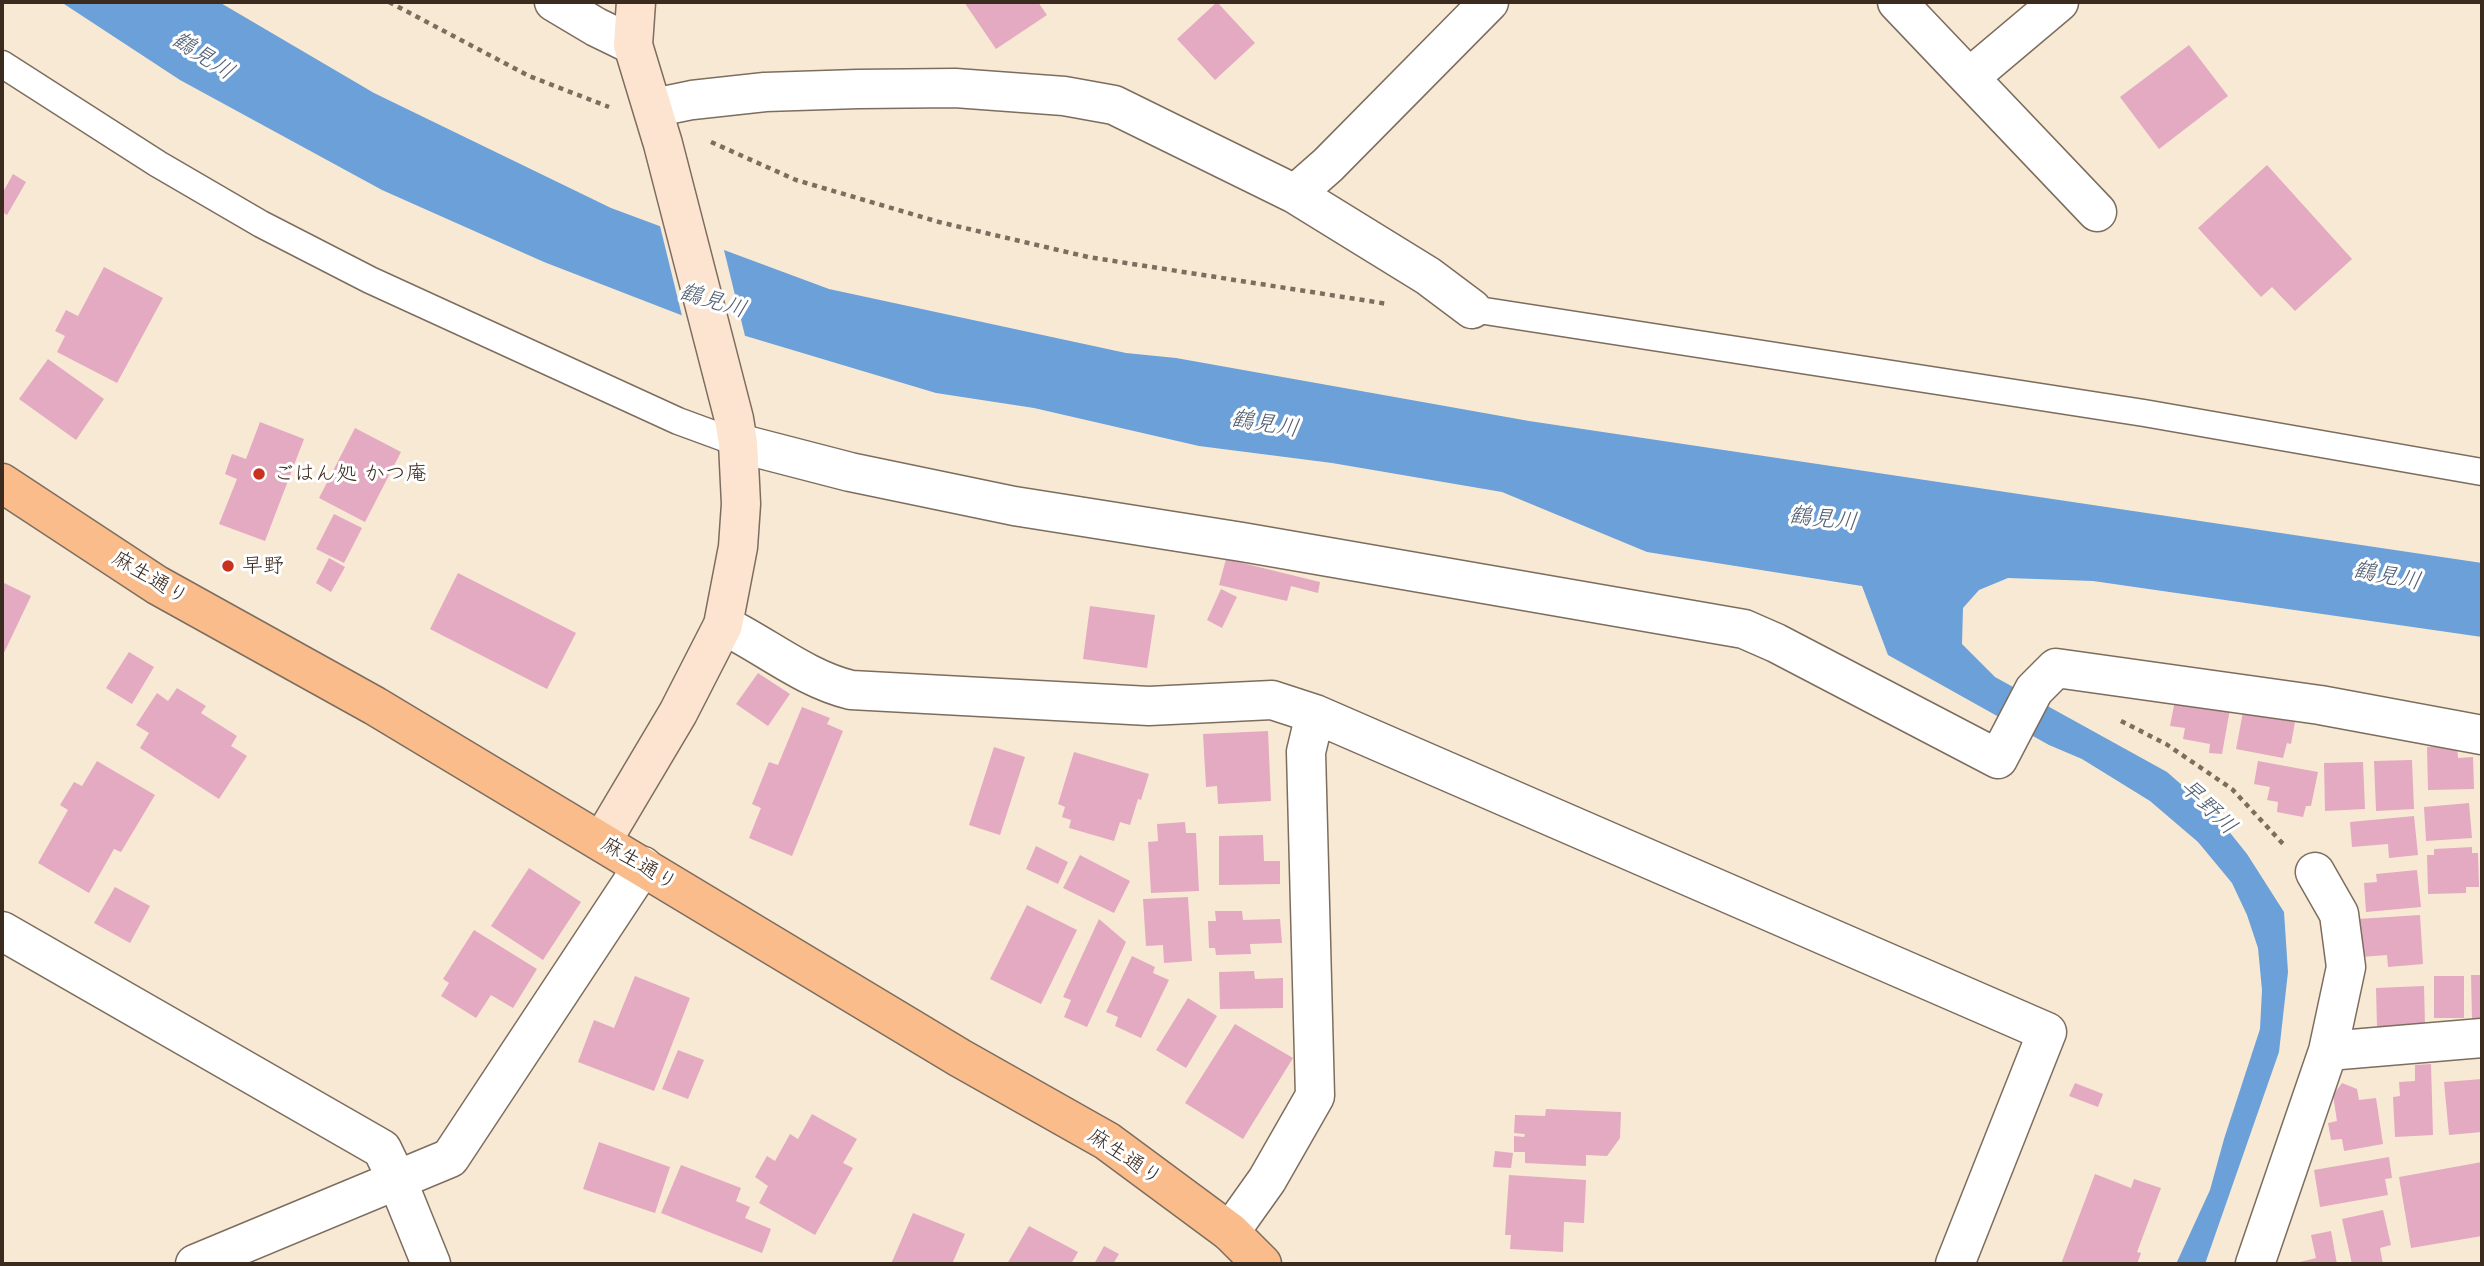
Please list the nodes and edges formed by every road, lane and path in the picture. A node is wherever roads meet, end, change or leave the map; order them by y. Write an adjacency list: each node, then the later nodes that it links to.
1 (389, 2): 10 (path)
2 (554, 2): 7 (street)
3 (636, 2): 7 (street)
4 (1489, 2): 12 (street)
5 (1897, 2): 9 (street)
6 (2059, 2): 9 (street)
7 (633, 45): 10 (street)
8 (2, 64): 16 (lane)
9 (1970, 77): 13 (street)
10 (658, 126): 12 (street); 16 (street)
11 (704, 139): 14 (path)
12 (1295, 194): 15 (street)
13 (2098, 212)
14 (1397, 305)
15 (1472, 309): 17 (lane)
16 (736, 431): 19 (street); 22 (street)
17 (2482, 472)
18 (2, 483): 23 (main road, 麻生通り)
19 (723, 625): 20 (street); 23 (street)
20 (1315, 714): 30 (street); 34 (street)
21 (2118, 720): 25 (path)
22 (2482, 735)
23 (602, 841): 24 (main road, 麻生通り)
24 (643, 866): 29 (street); 30 (main road, 麻生通り)
25 (2315, 872): 28 (street)
26 (2, 931): 29 (street)
27 (2482, 1038): 28 (street)
28 (2328, 1051): 35 (street)
29 (397, 1180): 31 (street); 32 (street)
30 (1230, 1231): 33 (main road, 麻生通り)
31 (195, 1264)
32 (431, 1264)
33 (1262, 1264)
34 (1955, 1264)
35 (2255, 1264)

